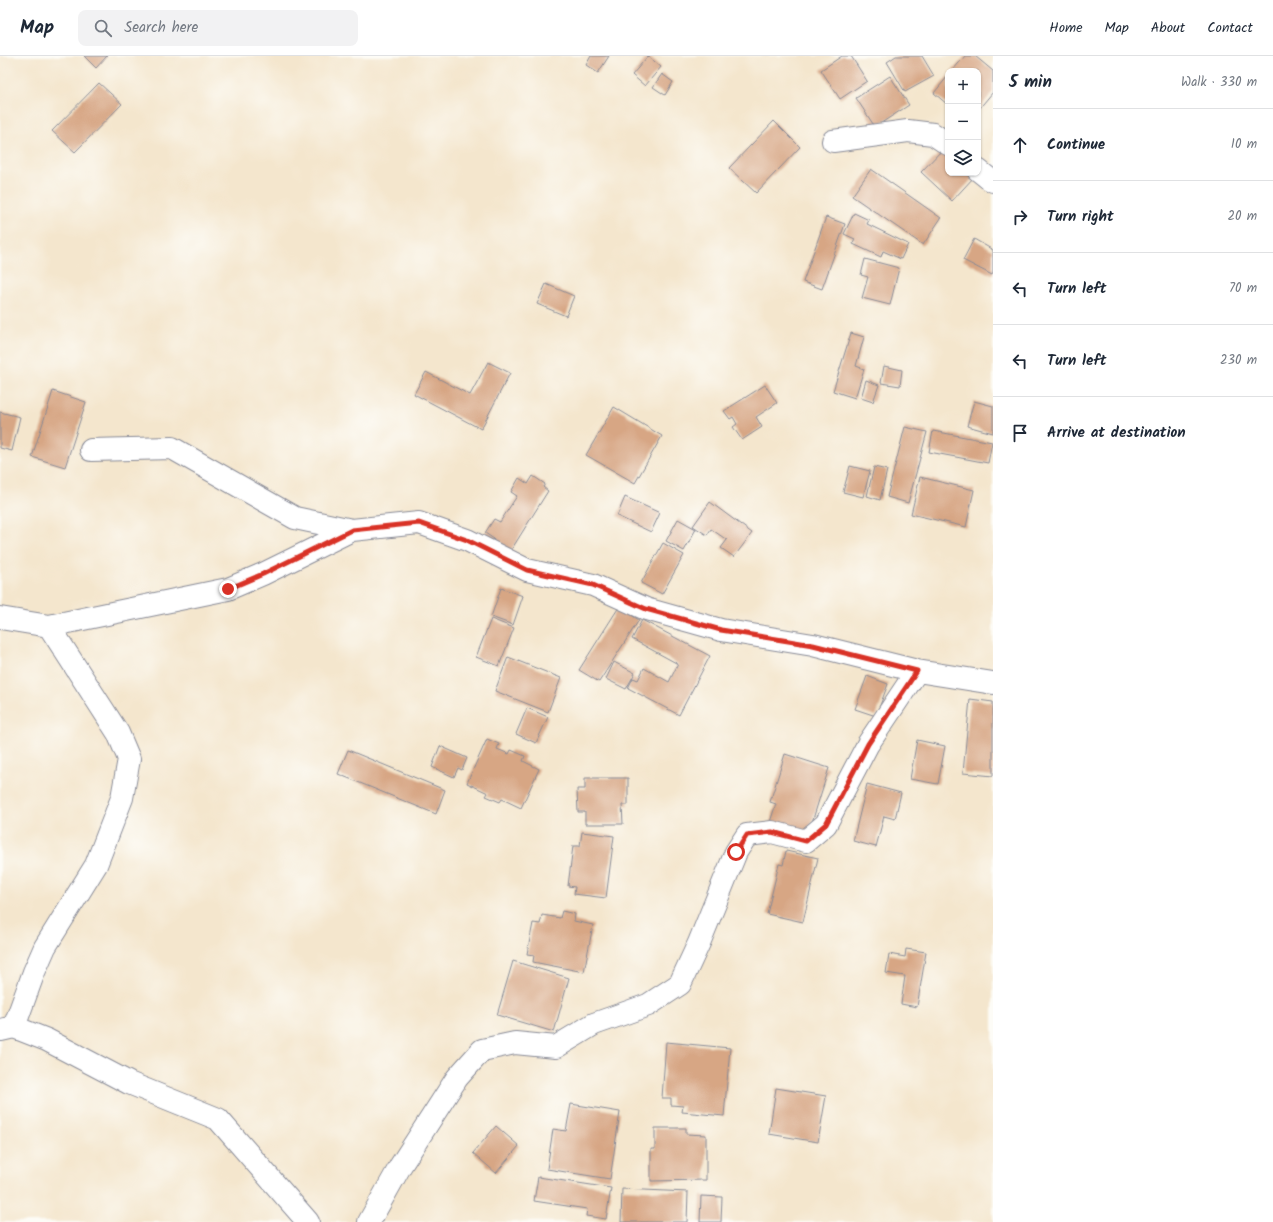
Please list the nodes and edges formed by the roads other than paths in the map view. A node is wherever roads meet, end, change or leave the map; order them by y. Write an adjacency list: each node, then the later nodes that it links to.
1 (833, 141): 2 (street)
2 (945, 142)
3 (981, 172): 4 (street)
4 (993, 181)
5 (92, 450): 6 (street)
6 (352, 530): 8 (street); 9 (street)
7 (0, 618): 8 (street)
8 (49, 626): 11 (street)
9 (917, 671): 10 (street); 13 (street)
10 (993, 683)
11 (7, 1028): 12 (street)
12 (308, 1222)
13 (369, 1222)

